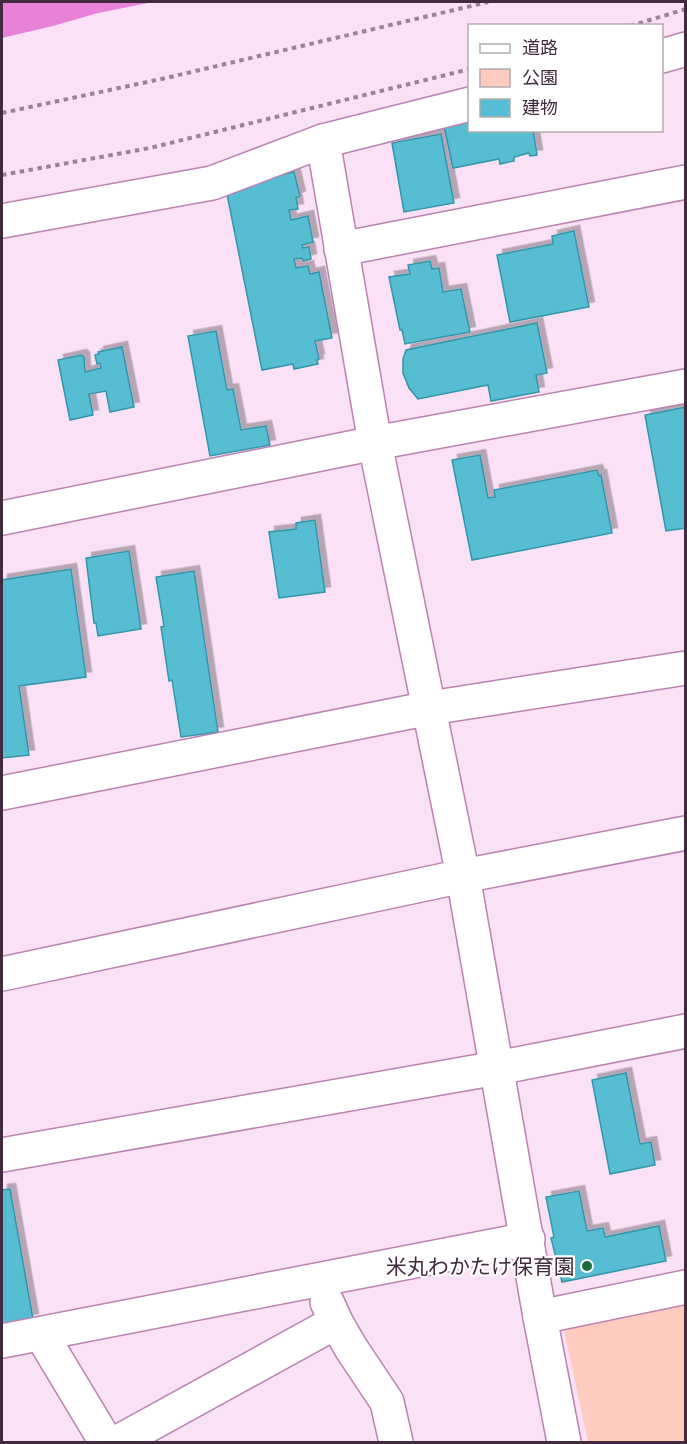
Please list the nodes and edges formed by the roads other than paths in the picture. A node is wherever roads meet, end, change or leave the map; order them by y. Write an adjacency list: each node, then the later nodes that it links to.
1 (686, 49): 2 (street)
2 (663, 56)
3 (468, 104): 4 (street)
4 (322, 141): 6 (street); 7 (street)
5 (686, 182): 7 (street)
6 (2, 221)
7 (341, 249): 9 (street)
8 (686, 386): 9 (street)
9 (375, 443): 10 (street); 12 (street)
10 (2, 518)
11 (686, 668): 12 (street)
12 (430, 708): 13 (street); 15 (street)
13 (2, 793)
14 (686, 833): 15 (street)
15 (463, 876): 16 (street); 18 (street)
16 (2, 974)
17 (686, 1031): 18 (street)
18 (497, 1068): 19 (street); 20 (street)
19 (2, 1155)
20 (528, 1239): 21 (street); 23 (street)
21 (319, 1281): 24 (street); 25 (street)
22 (686, 1287): 23 (street)
23 (540, 1317): 30 (street)
24 (336, 1322): 28 (street); 29 (street)
25 (41, 1334): 26 (street); 27 (street)
26 (2, 1341)
27 (105, 1443)
28 (118, 1443)
29 (396, 1443)
30 (564, 1443)

